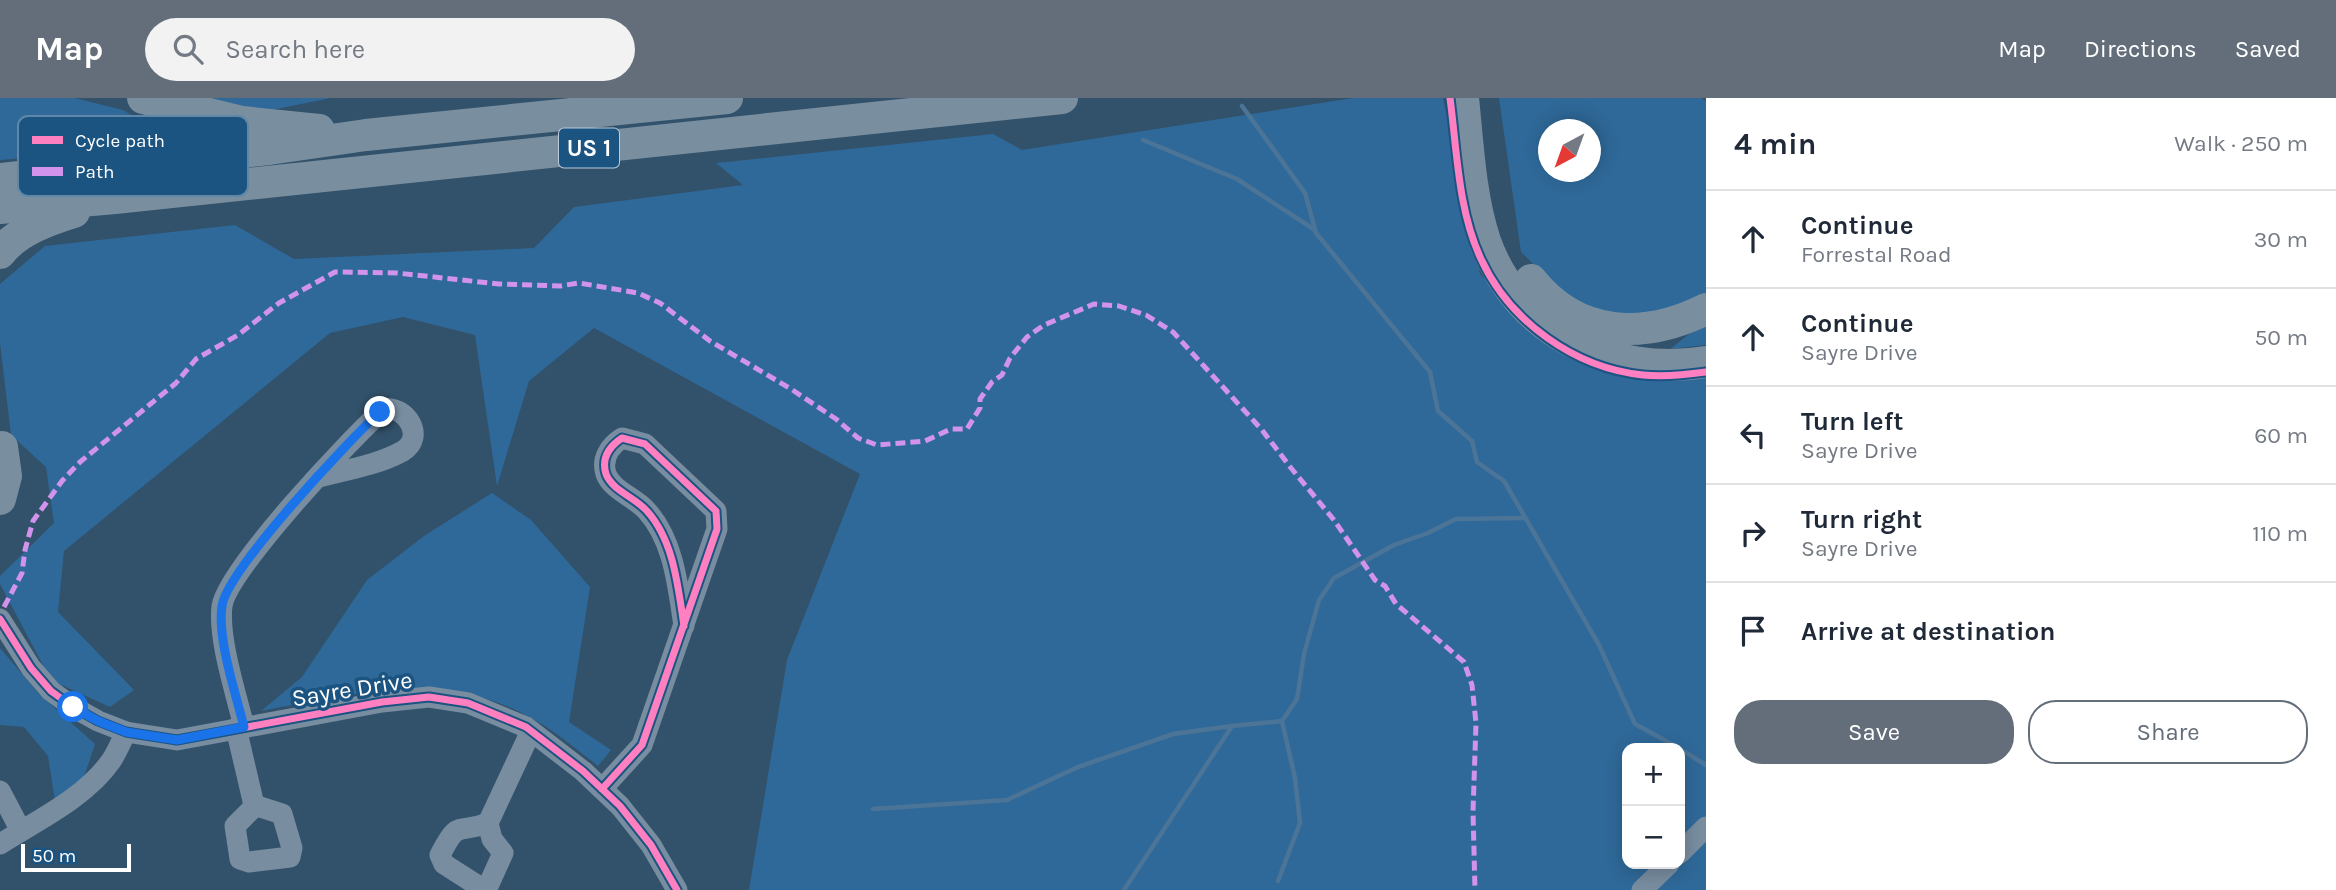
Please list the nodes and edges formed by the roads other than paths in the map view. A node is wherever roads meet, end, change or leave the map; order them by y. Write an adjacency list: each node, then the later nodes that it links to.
1 (143, 98): 5 (highway)
2 (727, 98): 7 (highway, US 1)
3 (1062, 98): 11 (highway, US 1)
4 (1474, 100): 16 (highway); 17 (highway)
5 (217, 116)
6 (248, 123): 7 (highway)
7 (366, 135): 8 (highway, US 1)
8 (248, 151)
9 (18, 177): 10 (highway, US 1)
10 (0, 179)
11 (248, 184)
12 (134, 196): 13 (highway, US 1)
13 (115, 198): 14 (highway, US 1); 15 (highway)
14 (0, 208)
15 (0, 253)
16 (1706, 309)
17 (1706, 362)
18 (1, 439): 20 (highway)
19 (319, 477): 23 (street)
20 (0, 499)
21 (0, 619): 25 (street, Sayre Drive)
22 (684, 626): 22 (street); 26 (street)
23 (240, 727): 24 (street, Sayre Drive); 25 (street, Sayre Drive); 28 (street)
24 (531, 731): 26 (street, Sayre Drive); 29 (street)
25 (126, 732): 31 (street)
26 (602, 789): 35 (street, Sayre Drive)
27 (0, 791): 31 (street)
28 (254, 805)
29 (488, 823)
30 (1706, 827): 33 (street)
31 (21, 831): 32 (street)
32 (0, 844)
33 (1685, 848)
34 (1664, 869): 36 (street)
35 (677, 890)
36 (1642, 890)

